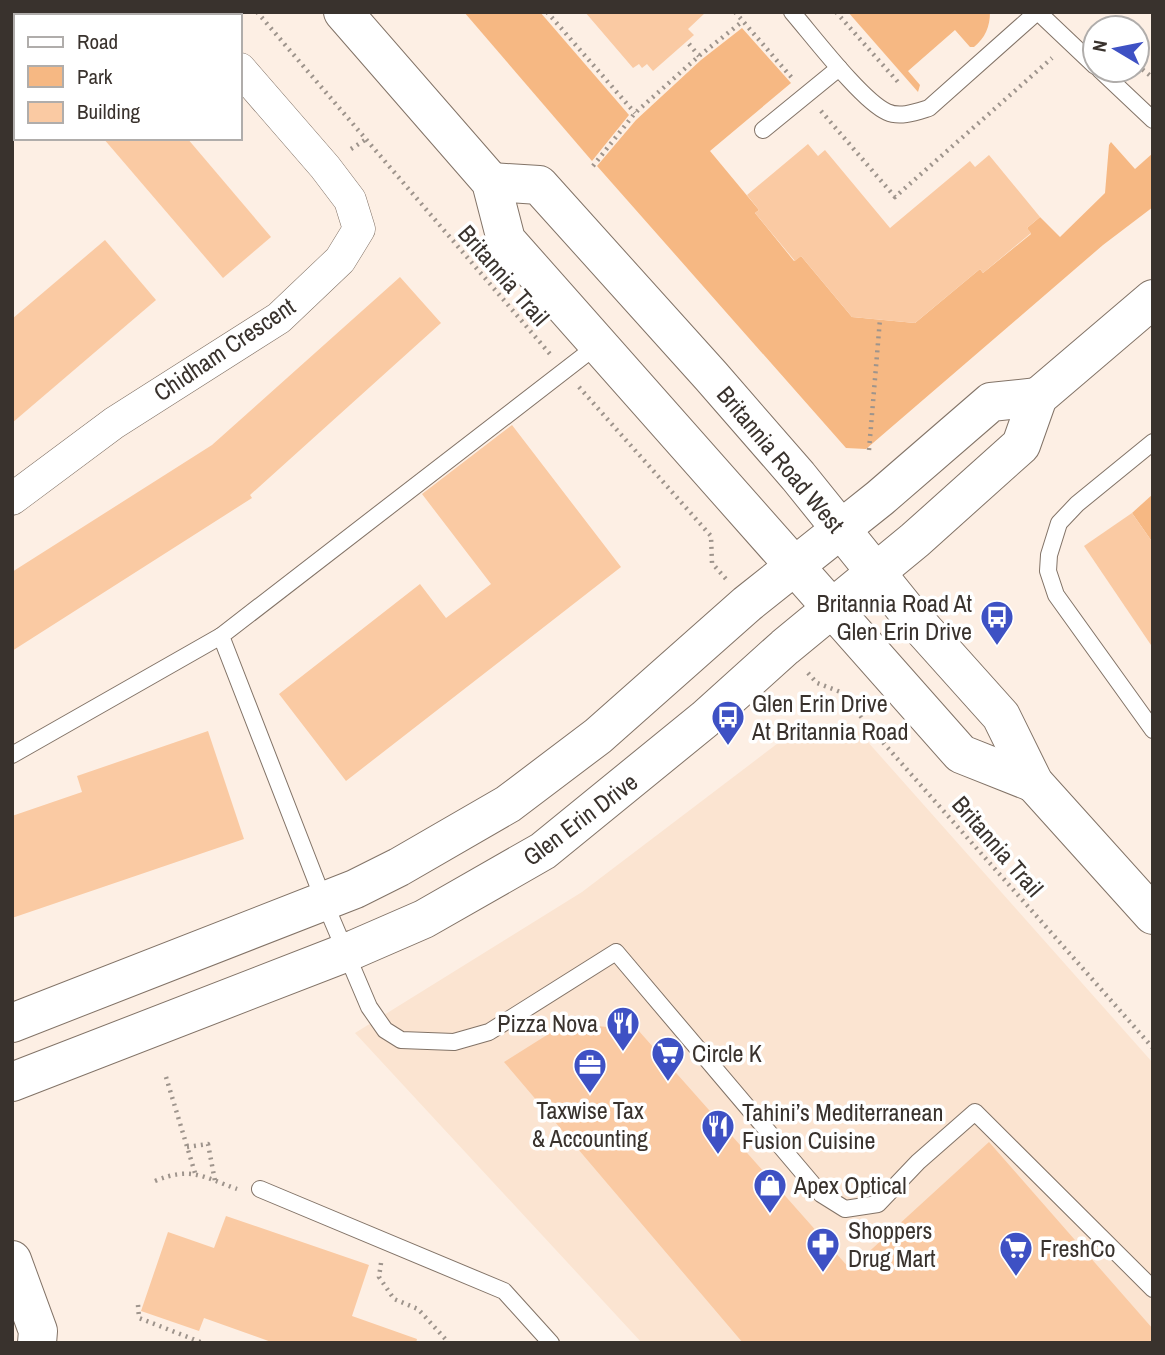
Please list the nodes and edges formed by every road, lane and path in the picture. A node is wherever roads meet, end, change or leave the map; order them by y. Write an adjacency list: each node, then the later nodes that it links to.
1 (257, 12): 23 (path, Britannia Trail)
2 (344, 12): 19 (street, Britannia Road West)
3 (547, 12): 15 (path)
4 (792, 12): 11 (lane)
5 (836, 12): 13 (path)
6 (1038, 12): 9 (lane); 11 (lane)
7 (743, 21): 10 (path)
8 (689, 44): 10 (path)
9 (1081, 53)
10 (699, 56): 15 (path)
11 (839, 68): 17 (lane)
12 (242, 71): 27 (street, Chidham Crescent)
13 (898, 82)
14 (1115, 84): 16 (lane)
15 (635, 113): 18 (path)
16 (1153, 120)
17 (763, 130)
18 (593, 166)
19 (491, 182): 22 (street, Britannia Road West); 28 (street, Britannia Road West)
20 (1153, 299): 24 (street)
21 (880, 320): 26 (path)
22 (599, 344): 23 (lane); 30 (street, Britannia Road West)
23 (564, 371): 29 (path, Britannia Trail); 33 (lane)
24 (1038, 397): 28 (street); 31 (street, Glen Erin Drive)
25 (1153, 442): 35 (lane)
26 (869, 450)
27 (12, 499)
28 (841, 530): 30 (street); 31 (street, Britannia Road West)
29 (712, 563)
30 (796, 565): 32 (street, Britannia Road West); 38 (street)
31 (876, 572): 32 (street, Glen Erin Drive); 37 (street, Britannia Road West)
32 (833, 608): 37 (street, Britannia Road West); 40 (street, Glen Erin Drive)
33 (220, 636): 36 (lane); 38 (lane)
34 (811, 677): 42 (path, Britannia Trail)
35 (1153, 730)
36 (12, 755)
37 (1034, 783): 39 (street, Britannia Road West)
38 (324, 901): 40 (lane); 41 (street)
39 (1153, 915)
40 (346, 953): 44 (street, Glen Erin Drive); 52 (lane)
41 (12, 1023)
42 (1153, 1048)
43 (166, 1077): 45 (path)
44 (12, 1082)
45 (187, 1147): 46 (path); 48 (path)
46 (195, 1174): 47 (path); 48 (path)
47 (155, 1181)
48 (215, 1181): 49 (path)
49 (260, 1189): 50 (lane)
50 (384, 1241): 56 (path); 57 (lane)
51 (12, 1261): 54 (street)
52 (1153, 1289)
53 (138, 1304): 55 (path)
54 (37, 1343)
55 (203, 1343)
56 (449, 1343)
57 (551, 1343)

